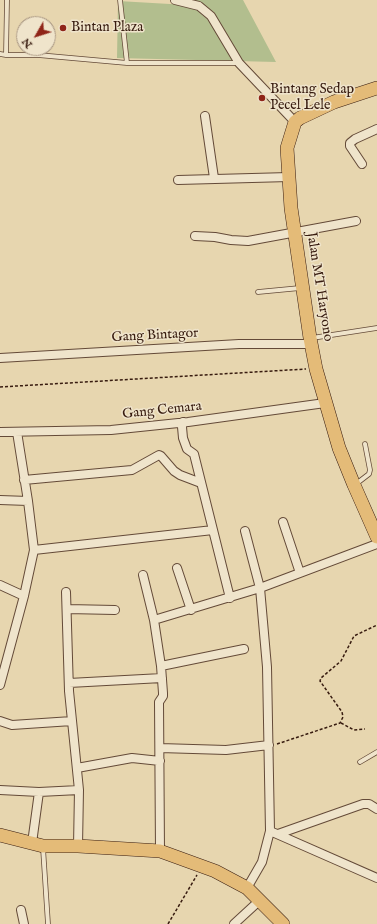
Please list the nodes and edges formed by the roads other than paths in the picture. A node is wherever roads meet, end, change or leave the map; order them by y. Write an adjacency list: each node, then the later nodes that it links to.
1 (7, 0): 5 (lane)
2 (120, 0): 6 (lane)
3 (175, 0): 7 (street)
4 (0, 54): 5 (lane)
5 (6, 55): 6 (lane)
6 (127, 63): 7 (lane)
7 (239, 63): 10 (street)
8 (377, 89): 10 (main road)
9 (205, 116): 14 (street)
10 (295, 122): 13 (main road, Jalan MT Haryono)
11 (377, 129): 12 (street)
12 (362, 164)
13 (289, 177): 14 (street); 17 (main road, Jalan MT Haryono)
14 (214, 178): 15 (street)
15 (178, 180)
16 (356, 221): 17 (street)
17 (294, 233): 18 (street); 19 (main road, Jalan MT Haryono)
18 (195, 236)
19 (302, 288): 20 (lane); 22 (main road, Jalan MT Haryono)
20 (258, 292)
21 (377, 328): 22 (lane)
22 (310, 341): 23 (street, Gang Bintagor); 24 (main road, Jalan MT Haryono)
23 (0, 358)
24 (326, 403): 25 (street, Gang Cemara); 31 (main road, Jalan MT Haryono)
25 (183, 422): 27 (street, Gang Cemara); 30 (street)
26 (0, 432): 27 (street, Gang Cemara)
27 (17, 432): 29 (street)
28 (365, 444): 31 (lane)
29 (24, 480): 30 (street); 33 (street)
30 (202, 483): 35 (street)
31 (354, 485): 37 (main road, Jalan MT Haryono)
32 (0, 500): 33 (street)
33 (28, 501): 39 (street)
34 (283, 522): 41 (street)
35 (213, 530): 39 (street); 47 (street)
36 (245, 531): 44 (street)
37 (377, 537)
38 (377, 544): 41 (street)
39 (34, 550): 46 (street)
40 (177, 568): 50 (street)
41 (300, 573): 44 (street)
42 (143, 576): 51 (street)
43 (0, 585): 46 (street)
44 (260, 588): 47 (street); 60 (street)
45 (66, 592): 48 (street)
46 (24, 596): 54 (street)
47 (230, 598): 50 (street)
48 (67, 609): 49 (street); 56 (street)
49 (115, 610)
50 (191, 610): 51 (street)
51 (154, 620): 53 (street)
52 (244, 649): 53 (street)
53 (161, 666): 55 (street)
54 (2, 667): 57 (street)
55 (162, 678): 56 (street); 61 (street)
56 (68, 683): 58 (street)
57 (0, 685)
58 (72, 721): 59 (street); 65 (street)
59 (0, 722)
60 (269, 745): 61 (street); 70 (street)
61 (160, 748): 63 (street)
62 (377, 752): 64 (lane)
63 (160, 761): 65 (street); 74 (street)
64 (360, 762)
65 (77, 768): 67 (street)
66 (0, 790): 68 (street)
67 (79, 790): 68 (street); 73 (street)
68 (39, 792): 72 (street)
69 (377, 809): 70 (street)
70 (274, 833): 75 (street); 76 (street)
71 (0, 835): 72 (main road)
72 (37, 844): 73 (main road); 80 (lane)
73 (78, 846): 74 (main road)
74 (160, 851): 76 (main road)
75 (377, 878)
76 (247, 888): 77 (main road)
77 (259, 901): 81 (street); 82 (main road)
78 (21, 910): 79 (street)
79 (24, 924)
80 (48, 924)
81 (234, 924)
82 (283, 924)

